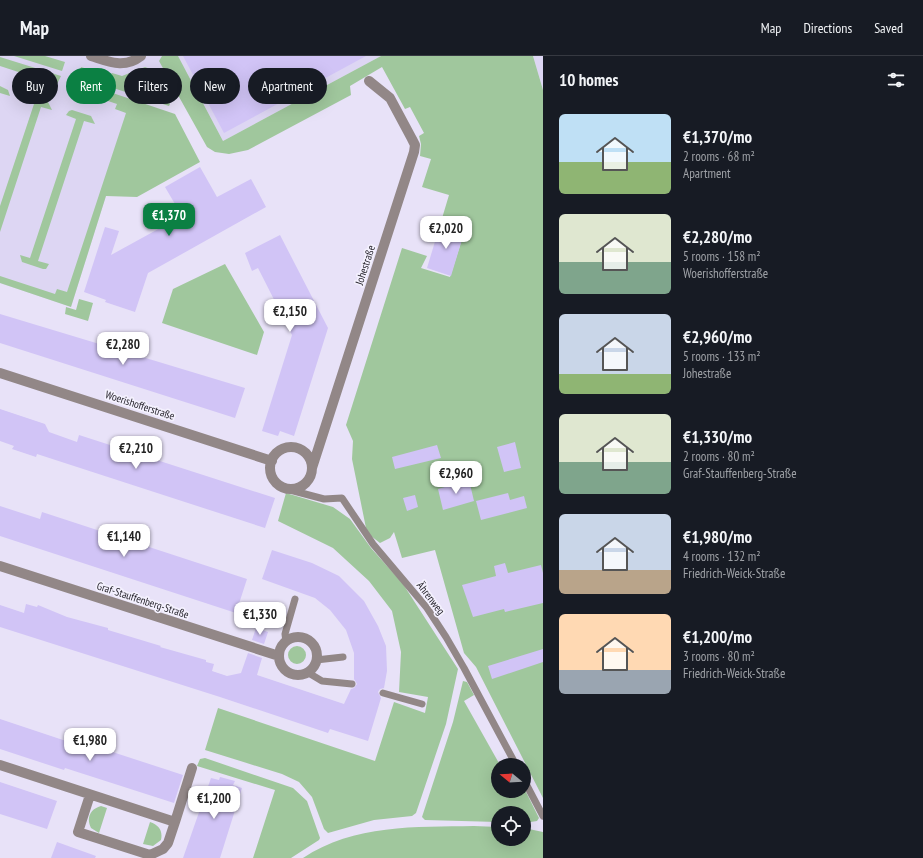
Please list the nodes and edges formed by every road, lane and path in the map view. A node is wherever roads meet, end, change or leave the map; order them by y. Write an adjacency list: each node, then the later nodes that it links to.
1 (91, 56): 2 (street)
2 (141, 56)
3 (369, 81): 6 (street, Johestraße)
4 (0, 373): 5 (street, Woerishofferstraße)
5 (272, 461): 6 (street); 7 (street)
6 (312, 468): 7 (street)
7 (290, 490): 18 (lane, Ährenweg)
8 (0, 566): 11 (street, Graf-Stauffenberg-Straße)
9 (295, 599): 10 (lane)
10 (286, 642): 11 (street); 13 (street)
11 (279, 656): 14 (street)
12 (343, 656): 13 (lane)
13 (316, 660): 14 (street)
14 (307, 672): 15 (lane)
15 (352, 684)
16 (382, 693): 17 (lane)
17 (422, 704)
18 (512, 758)
19 (0, 765): 22 (street)
20 (192, 768): 24 (street)
21 (531, 793): 23 (lane)
22 (90, 794): 24 (street); 24 (street)
23 (543, 816)
24 (175, 822)

